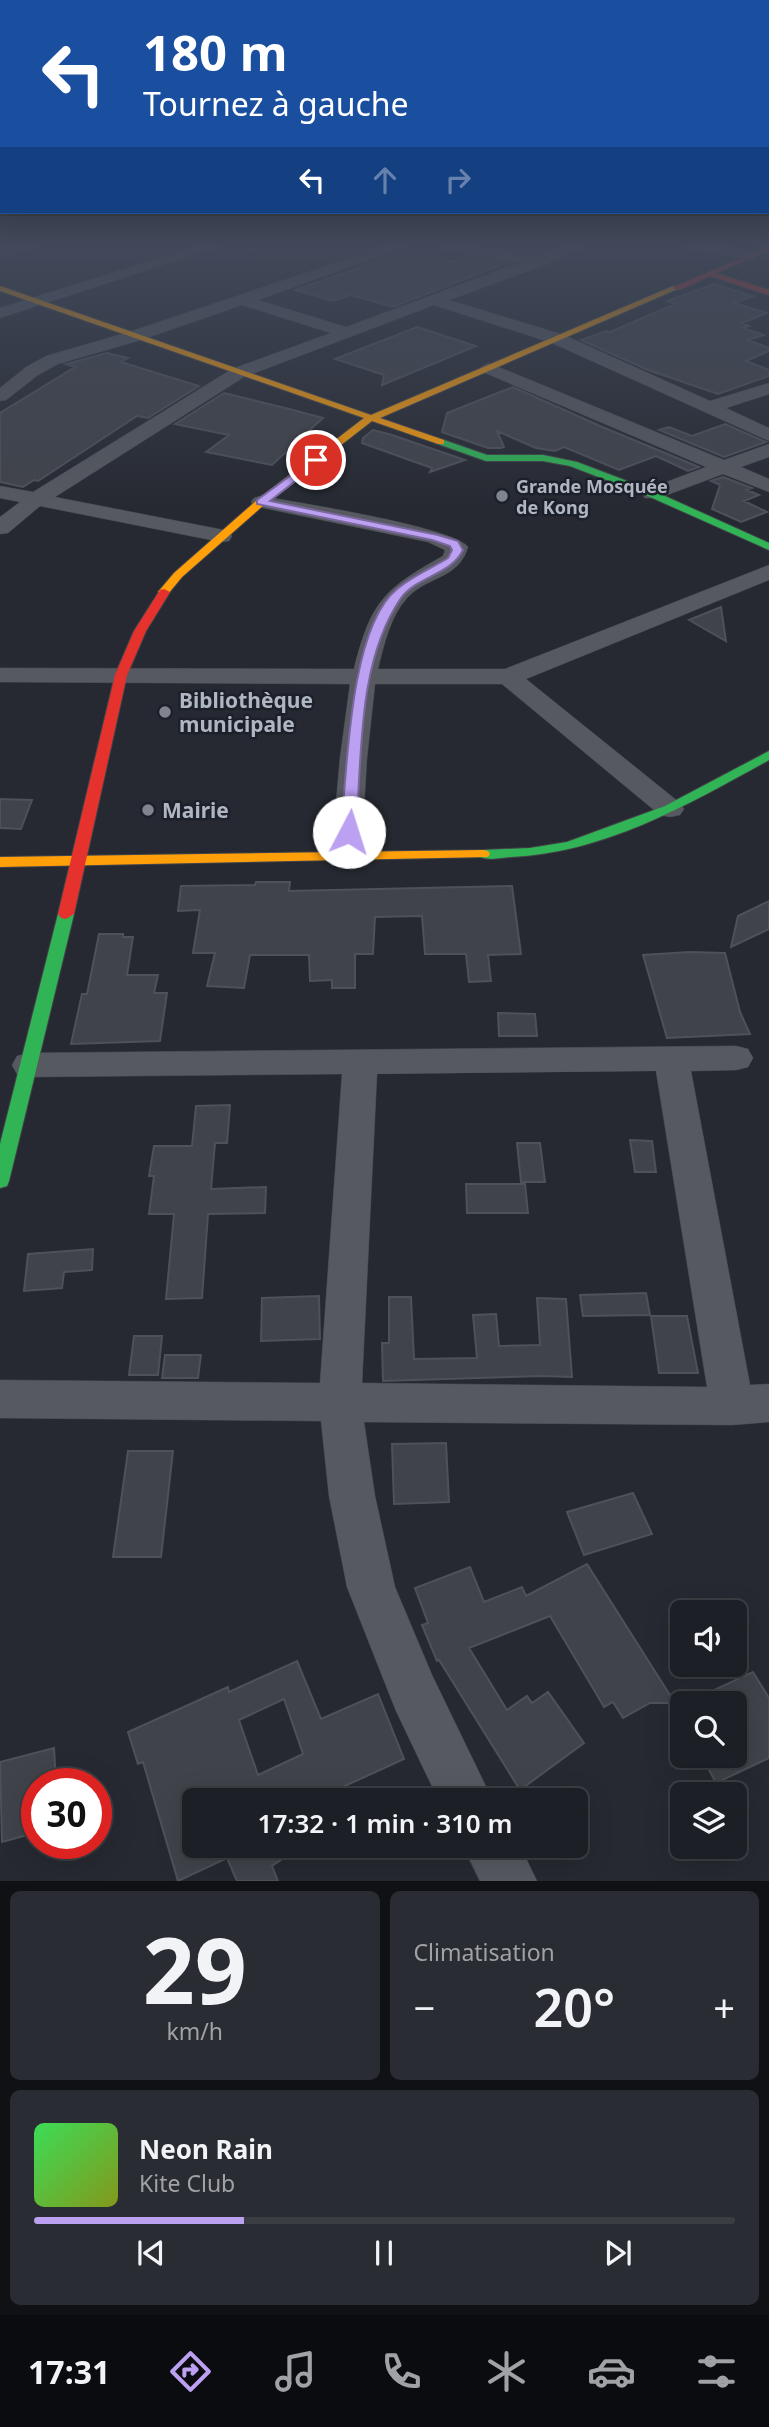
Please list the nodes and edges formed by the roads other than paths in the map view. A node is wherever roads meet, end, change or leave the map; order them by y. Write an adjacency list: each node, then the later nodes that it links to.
1 (129, 334): 6 (main road)
2 (142, 334): 6 (street)
3 (347, 334): 9 (street)
4 (544, 334): 7 (street)
5 (568, 334): 7 (main road)
6 (135, 336): 9 (main road); 11 (street)
7 (558, 338): 8 (main road); 12 (street)
8 (489, 368): 13 (main road); 16 (street)
9 (239, 373): 13 (main road); 20 (street)
10 (769, 388): 12 (street)
11 (0, 397)
12 (709, 408): 14 (street)
13 (369, 419): 19 (main road); 21 (main road)
14 (769, 435)
15 (769, 450): 16 (street)
16 (727, 467): 17 (street); 19 (street)
17 (769, 486)
18 (0, 492): 20 (street)
19 (652, 494): 24 (main road)
20 (35, 500): 22 (street); 23 (street)
21 (261, 502): 23 (main road); 28 (street)
22 (0, 528)
23 (222, 536): 27 (main road)
24 (769, 547)
25 (769, 572): 29 (street)
26 (0, 675): 27 (street)
27 (121, 675): 28 (street); 34 (main road)
28 (363, 677): 29 (street); 32 (street)
29 (508, 677): 31 (street)
30 (769, 755): 31 (main road)
31 (670, 809): 32 (main road)
32 (346, 858): 34 (main road)
33 (0, 862): 34 (main road)
34 (79, 862): 38 (main road)
35 (736, 1058): 36 (street)
36 (672, 1061): 37 (street); 42 (street)
37 (359, 1063): 38 (street); 41 (street)
38 (29, 1065): 39 (main road)
39 (0, 1181)
40 (0, 1399): 41 (street)
41 (340, 1402): 42 (street); 43 (street)
42 (750, 1404)
43 (461, 1788)
44 (497, 1858): 45 (street)
45 (510, 1881)

